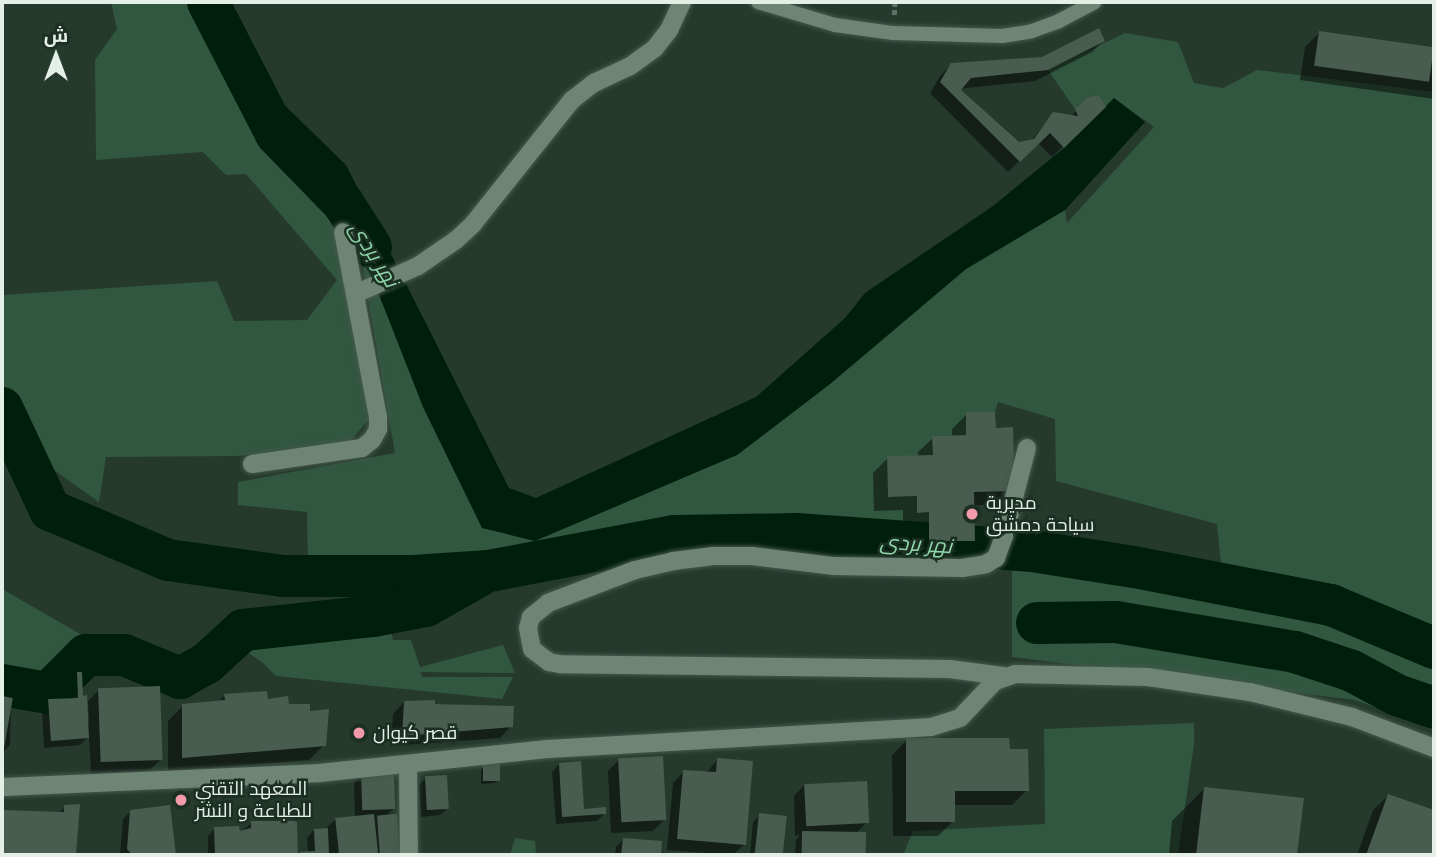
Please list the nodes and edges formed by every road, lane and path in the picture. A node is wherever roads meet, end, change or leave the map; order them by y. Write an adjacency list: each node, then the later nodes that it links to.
1 (682, 2): 5 (street)
2 (758, 2): 3 (lane)
3 (1094, 2)
4 (343, 232): 5 (street)
5 (355, 294): 7 (street)
6 (1027, 448): 8 (street)
7 (252, 464)
8 (1003, 676): 9 (street); 10 (street)
9 (1434, 748)
10 (408, 765): 11 (street); 12 (street)
11 (2, 787)
12 (409, 855)

